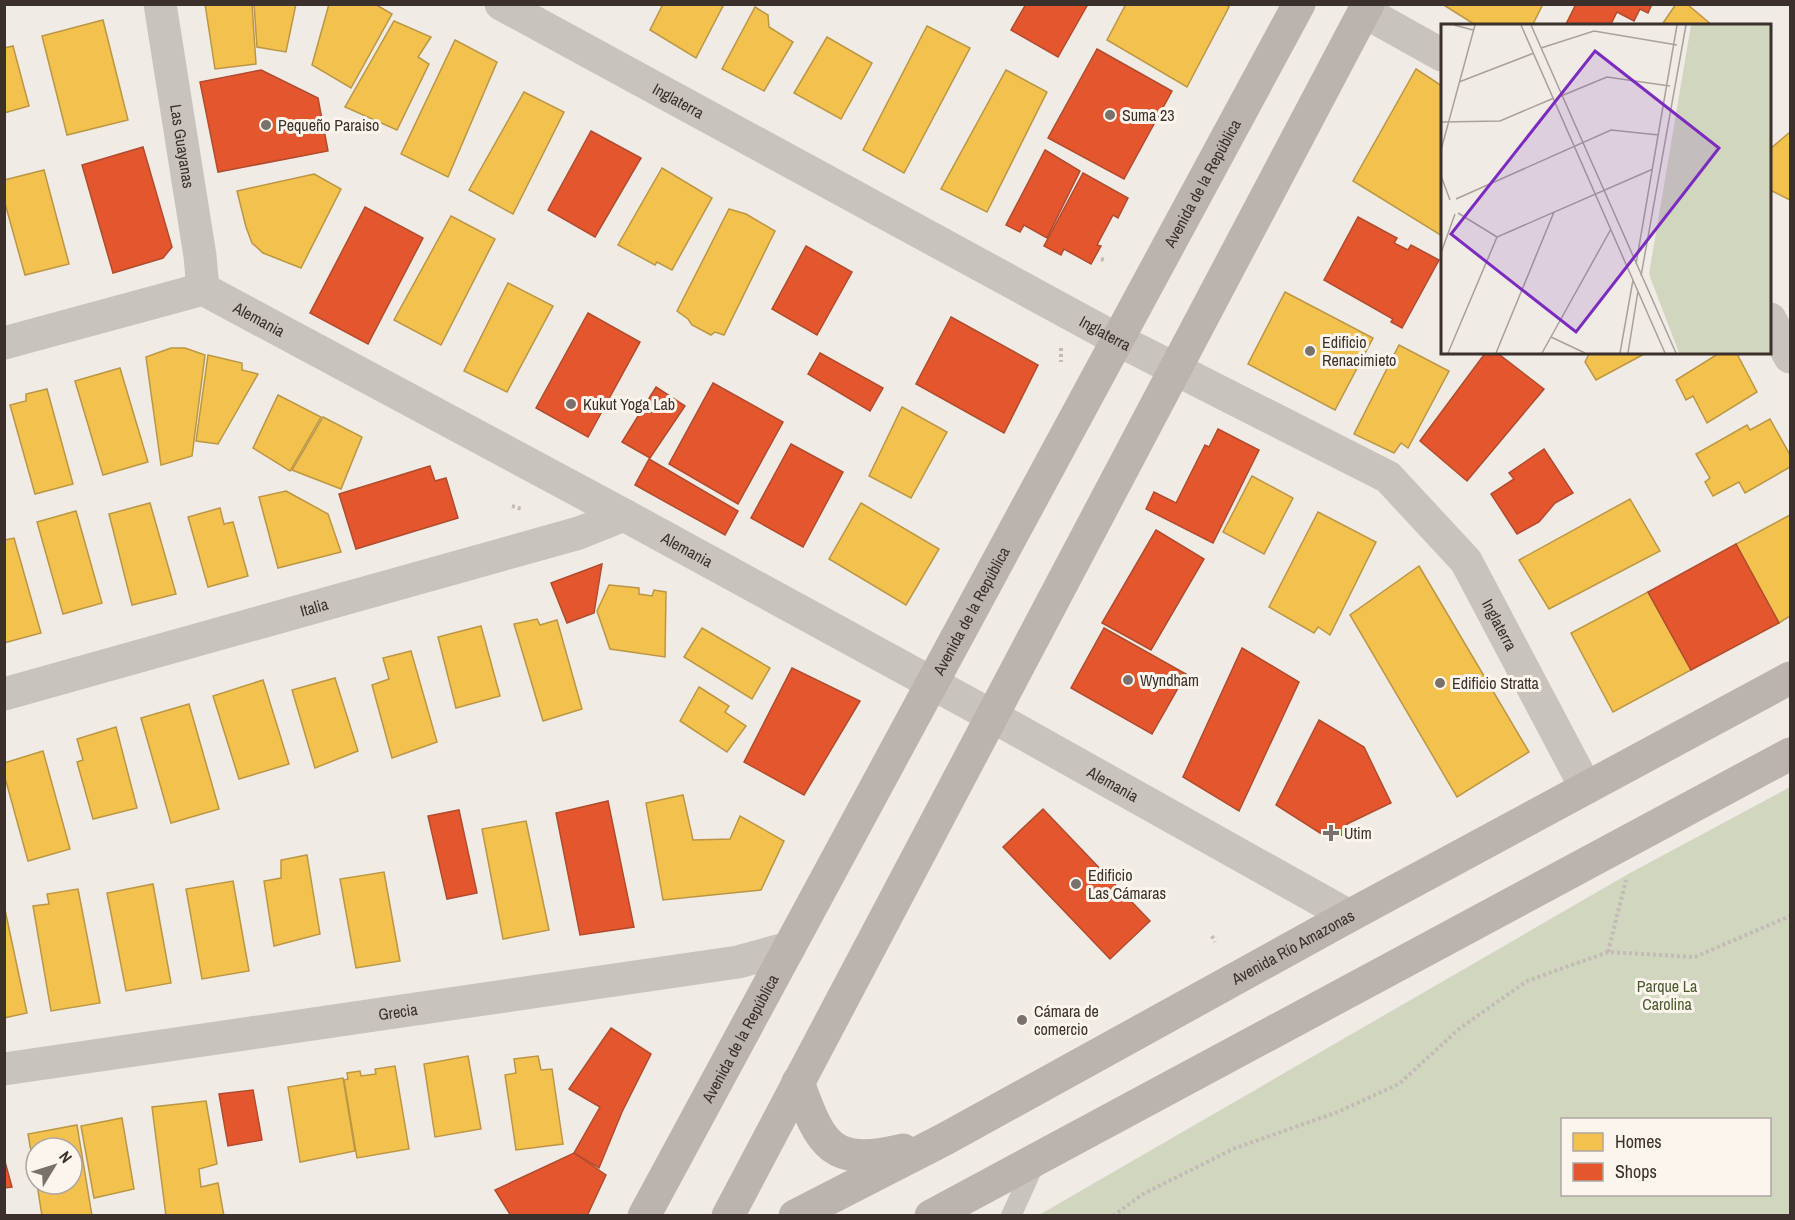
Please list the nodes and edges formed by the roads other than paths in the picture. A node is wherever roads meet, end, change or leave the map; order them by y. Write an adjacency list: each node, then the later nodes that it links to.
1 (160, 4): 6 (street, Las Guayanas)
2 (501, 4): 8 (street, Inglaterra)
3 (1299, 4): 8 (main road, Avenida de la República)
4 (1366, 8): 5 (street); 11 (main road)
5 (1441, 54)
6 (203, 289): 9 (street); 12 (street, Alemania)
7 (1771, 321): 10 (street)
8 (1118, 340): 11 (street, Inglaterra); 14 (main road, Avenida de la República)
9 (4, 343)
10 (1791, 357)
11 (1175, 370): 16 (main road); 18 (street, Inglaterra)
12 (624, 515): 14 (street, Alemania); 15 (street, Italia)
13 (1791, 678): 18 (main road, Avenida Río Amazonas)
14 (932, 683): 16 (street, Alemania); 20 (main road, Avenida de la República)
15 (4, 694)
16 (992, 716): 19 (street, Alemania); 22 (main road)
17 (1791, 754): 24 (main road)
18 (1586, 788): 19 (main road, Avenida Río Amazonas)
19 (1349, 916): 23 (main road, Avenida Río Amazonas)
20 (789, 948): 21 (street, Grecia); 25 (main road, Avenida de la República)
21 (4, 1069)
22 (798, 1082): 23 (main road); 26 (main road)
23 (945, 1140): 27 (main road, Avenida Río Amazonas)
24 (1037, 1159): 28 (main road); 29 (lane)
25 (644, 1215)
26 (728, 1215)
27 (795, 1215)
28 (932, 1215)
29 (1011, 1215)

